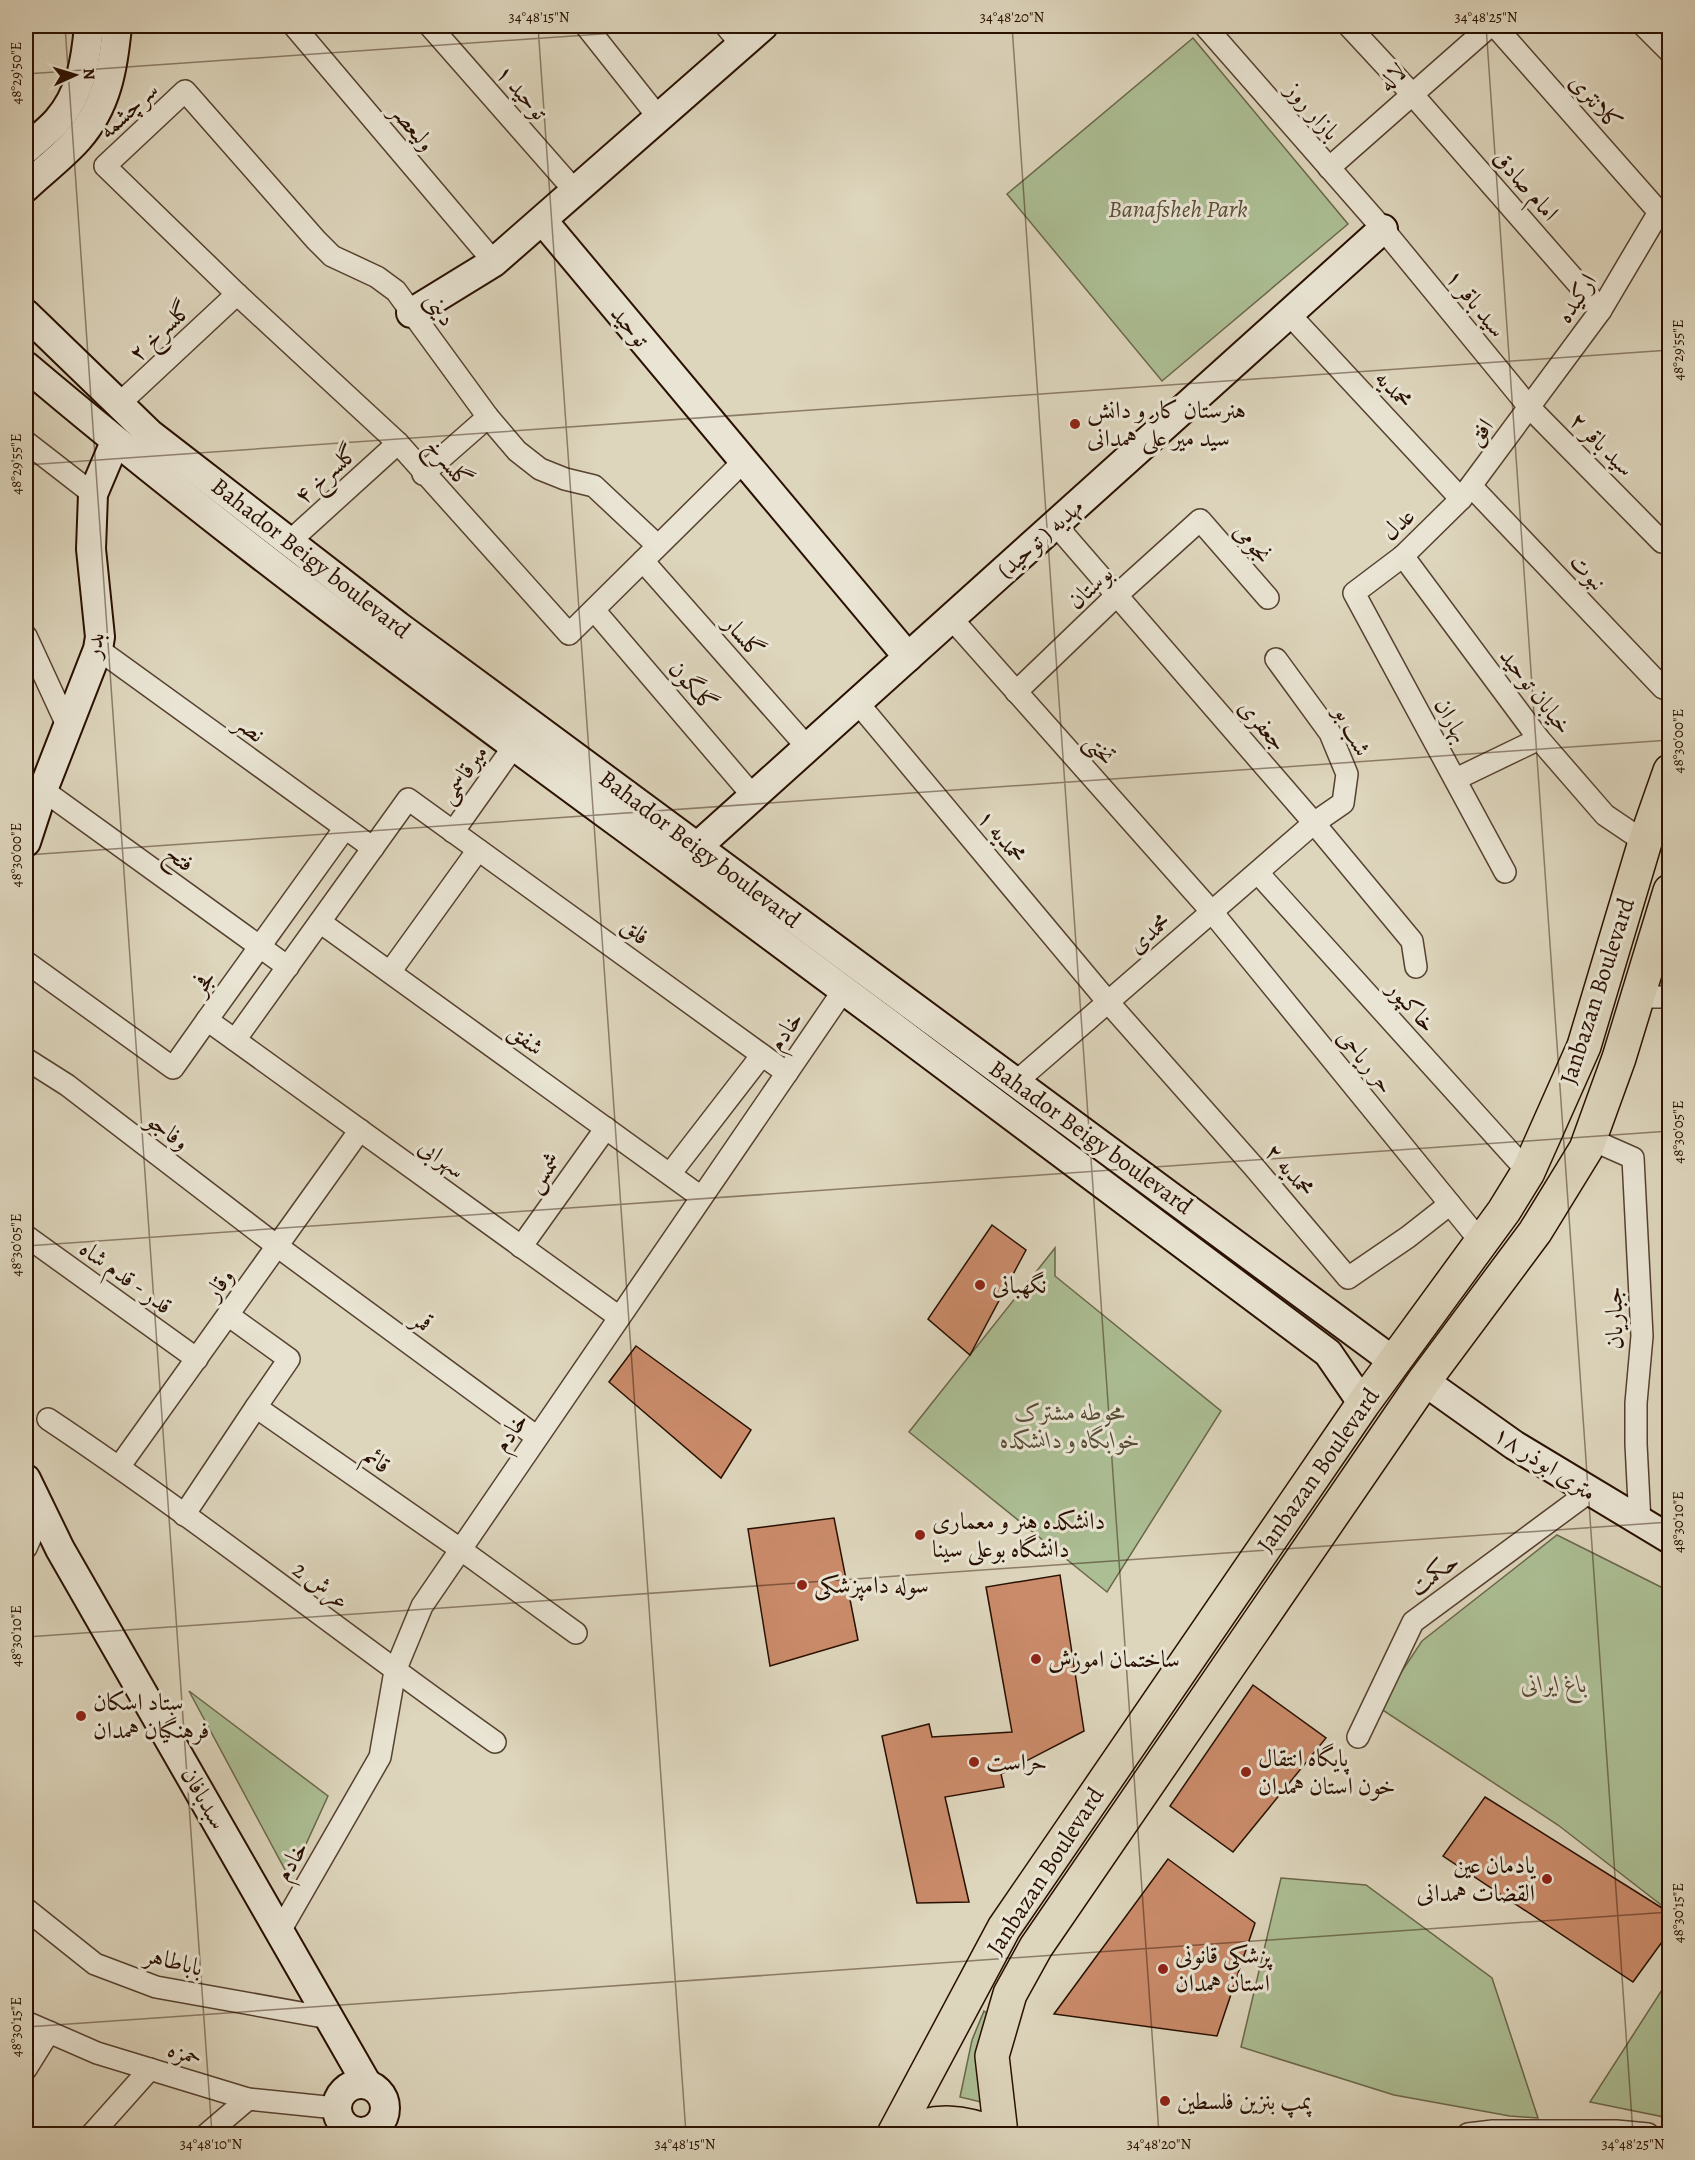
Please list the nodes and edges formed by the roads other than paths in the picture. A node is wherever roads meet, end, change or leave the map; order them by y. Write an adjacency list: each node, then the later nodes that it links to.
1 (89, 26): 17 (main road)
2 (117, 26): 20 (main road)
3 (294, 26): 25 (street, ولیعصر)
4 (430, 26): 21 (street, توحید ۱)
5 (586, 26): 16 (street)
6 (763, 26): 12 (main road)
7 (1205, 26): 19 (street, بازار روز)
8 (1349, 26): 15 (street, امام صادق)
9 (1490, 26): 15 (street, لاله)
10 (1495, 26): 22 (street, کلانتری)
11 (1644, 26): 13 (street)
12 (734, 35): 16 (main road)
13 (1670, 52)
14 (185, 91): 18 (street, سرچشمه); 29 (street, دینی)
15 (1412, 94): 19 (street, لاله); 27 (street, امام صادق)
16 (659, 118): 21 (main road)
17 (26, 149)
18 (105, 166): 26 (street, گلسرخ)
19 (1329, 168): 24 (street, بازار روز)
20 (26, 187)
21 (575, 191): 23 (main road)
22 (1659, 212): 27 (street, ارکیده)
23 (543, 221): 25 (main road); 38 (main road, توحید)
24 (1383, 230): 30 (main road, مهدیه ( توحید)); 33 (street, سید باقر ۱)
25 (494, 262): 29 (main road)
26 (237, 294): 32 (street, گلسرخ ۲); 37 (street, گلسرخ)
27 (1601, 310): 33 (street, ارکیده)
28 (26, 314): 32 (main road, Bahador Beigy boulevard)
29 (411, 314): 34 (street, دینی)
30 (1289, 314): 40 (street, محمدیه); 43 (main road, مهدیه ( توحید))
31 (26, 366): 36 (main road, Bahador Beigy boulevard)
32 (119, 404): 44 (main road, Bahador Beigy boulevard)
33 (1530, 408): 40 (street, افق); 45 (street, سید باقر ۲)
34 (488, 417): 39 (street); 46 (street, دینی)
35 (26, 442): 41 (street)
36 (115, 442): 41 (main road, بدر); 63 (main road, Bahador Beigy boulevard)
37 (398, 443): 39 (street, گلسرخ); 44 (street, گلسرخ ۴)
38 (743, 462): 46 (street, گلسرخ); 56 (main road, توحید)
39 (423, 474): 52 (street, گلسرخ)
40 (1466, 493): 47 (street, عدل); 58 (street, نبوت)
41 (93, 494): 55 (main road, بدر)
42 (1200, 520): 50 (street, بوستان); 51 (street, نجومی)
43 (1056, 524): 50 (street, جعفری); 53 (main road, مهدیه ( توحید))
44 (289, 542): 76 (main road, Bahador Beigy boulevard)
45 (1662, 542)
46 (658, 546): 48 (street, گلسرخ)
47 (1402, 556): 49 (street, عدل); 62 (street, خیابان توحید)
48 (643, 561): 52 (street, گلسرخ); 64 (street, گلسار)
49 (1354, 593): 66 (street, بهاران)
50 (1117, 595): 59 (street, بوستان); 69 (street, جعفری)
51 (1268, 598)
52 (594, 610): 68 (street, گلگون)
53 (951, 618): 56 (main road, مهدیه ( توحید)); 59 (street, تختی)
54 (26, 636): 61 (street)
55 (98, 649): 61 (main road, بدر); 70 (street, نصر)
56 (908, 657): 60 (main road, مهدیه ( توحید))
57 (1276, 659): 69 (street, شب بو)
58 (1670, 690)
59 (1016, 692): 80 (street, تختی)
60 (858, 702): 64 (main road, مهدیه ( توحید)); 89 (street, محمدیه ۱)
61 (68, 727): 67 (main road, بدر)
62 (1539, 739): 66 (street); 73 (street, خیابان توحید)
63 (514, 746): 71 (street, میرقاسمی); 76 (main road, Bahador Beigy boulevard)
64 (807, 747): 68 (main road, مهدیه ( توحید))
65 (1670, 771): 73 (main road, Janbazan Boulevard)
66 (1456, 779): 77 (street, بهاران)
67 (43, 790): 72 (main road, بدر); 82 (street, فتح)
68 (753, 796): 76 (main road, مهدیه ( توحید))
69 (1314, 823): 78 (street, محمدی); 85 (street, جعفری)
70 (345, 828): 74 (street, نصر); 82 (street, فجر)
71 (453, 832): 74 (street, فلق); 75 (street, فلق)
72 (26, 842)
73 (1645, 842): 99 (main road, Janbazan Boulevard)
74 (373, 848): 81 (street)
75 (478, 850): 86 (street); 92 (street, فلق)
76 (689, 858): 87 (main road, Bahador Beigy boulevard); 95 (main road, Bahador Beigy boulevard)
77 (1505, 872)
78 (1258, 873): 80 (street, محمدی); 99 (street, خاکپور)
79 (1670, 891): 88 (main road, Janbazan Boulevard)
80 (1212, 912): 89 (street, محمدی); 102 (street, حر ریاحی)
81 (320, 922): 84 (street); 86 (street, شفق)
82 (260, 947): 84 (street, فتح); 90 (street, فجر)
83 (26, 962): 90 (street)
84 (288, 967): 91 (street)
85 (1416, 967)
86 (390, 972): 96 (street, شفق)
87 (843, 990): 94 (street, خادم); 112 (main road, Bahador Beigy boulevard)
88 (1654, 997): 98 (main road, Janbazan Boulevard)
89 (1108, 1002): 95 (street, محمدی); 102 (street, محمدیه ۲)
90 (207, 1020): 91 (street, فجر)
91 (235, 1040): 97 (street, سهرابی)
92 (762, 1055): 94 (street, فلق); 100 (street)
93 (26, 1059): 105 (street, وفاجو)
94 (787, 1073): 101 (street, خادم)
95 (1017, 1081): 110 (main road, Bahador Beigy boulevard)
96 (606, 1128): 100 (street, شفق); 106 (street, شمس)
97 (360, 1130): 105 (street, وقار); 106 (street, سهرابی)
98 (1590, 1139): 111 (main road, Janbazan Boulevard); 121 (street, جباریان)
99 (1528, 1172): 104 (main road, Janbazan Boulevard)
100 (670, 1174): 101 (street, شفق)
101 (701, 1197): 108 (street, خادم)
102 (1450, 1204): 104 (street, حر ریاحی)
103 (26, 1236): 109 (street, قدر - قدم شاه)
104 (1481, 1242): 110 (main road, Janbazan Boulevard)
105 (277, 1246): 107 (street, وقار); 115 (street, قمر)
106 (521, 1246): 108 (street, سهرابی)
107 (228, 1315): 109 (street, وقار); 113 (street)
108 (619, 1317): 115 (street, خادم)
109 (197, 1359): 116 (street, وقار)
110 (1393, 1361): 112 (main road, Janbazan Boulevard)
111 (1415, 1394): 118 (main road, ۱۸ متری ابوذر); 145 (main road, Janbazan Boulevard)
112 (1363, 1404): 142 (main road, Janbazan Boulevard)
113 (256, 1407): 120 (street); 124 (street, قائم)
114 (48, 1419): 116 (street, عرش 2)
115 (537, 1437): 124 (street, خادم)
116 (119, 1467): 120 (street, عرش 2)
117 (26, 1479): 119 (main road, سبدبافان)
118 (1589, 1492): 121 (main road, ۱۸ متری ابوذر); 127 (street, حکمت)
119 (41, 1514): 123 (street); 130 (main road, سبدبافان)
120 (184, 1515): 126 (street, عرش 2)
121 (1640, 1523): 122 (main road, ۱۸ متری ابوذر)
122 (1670, 1539)
123 (26, 1548)
124 (460, 1549): 125 (street, قائم); 126 (street, خادم)
125 (576, 1633)
126 (395, 1671): 128 (street, عرش 2); 130 (street, خادم)
127 (1358, 1737)
128 (495, 1742)
129 (26, 1909): 131 (street, باباطاهر)
130 (280, 1931): 131 (main road, سبدبافان)
131 (329, 2018): 136 (main road, سبدبافان)
132 (26, 2022): 133 (street, حمزه)
133 (49, 2032): 134 (street); 135 (street, حمزه)
134 (26, 2069)
135 (150, 2069): 137 (street, حمزه); 140 (street)
136 (367, 2084): 138 (main road, سبدبافان); 139 (main road)
137 (248, 2099): 139 (street, حمزه); 141 (street)
138 (387, 2123): 139 (main road)
139 (345, 2124)
140 (92, 2134)
141 (207, 2134)
142 (894, 2134)
143 (905, 2134): 144 (main road)
144 (996, 2134)
145 (1000, 2134)
146 (1468, 2134): 147 (street)
147 (1648, 2134)

